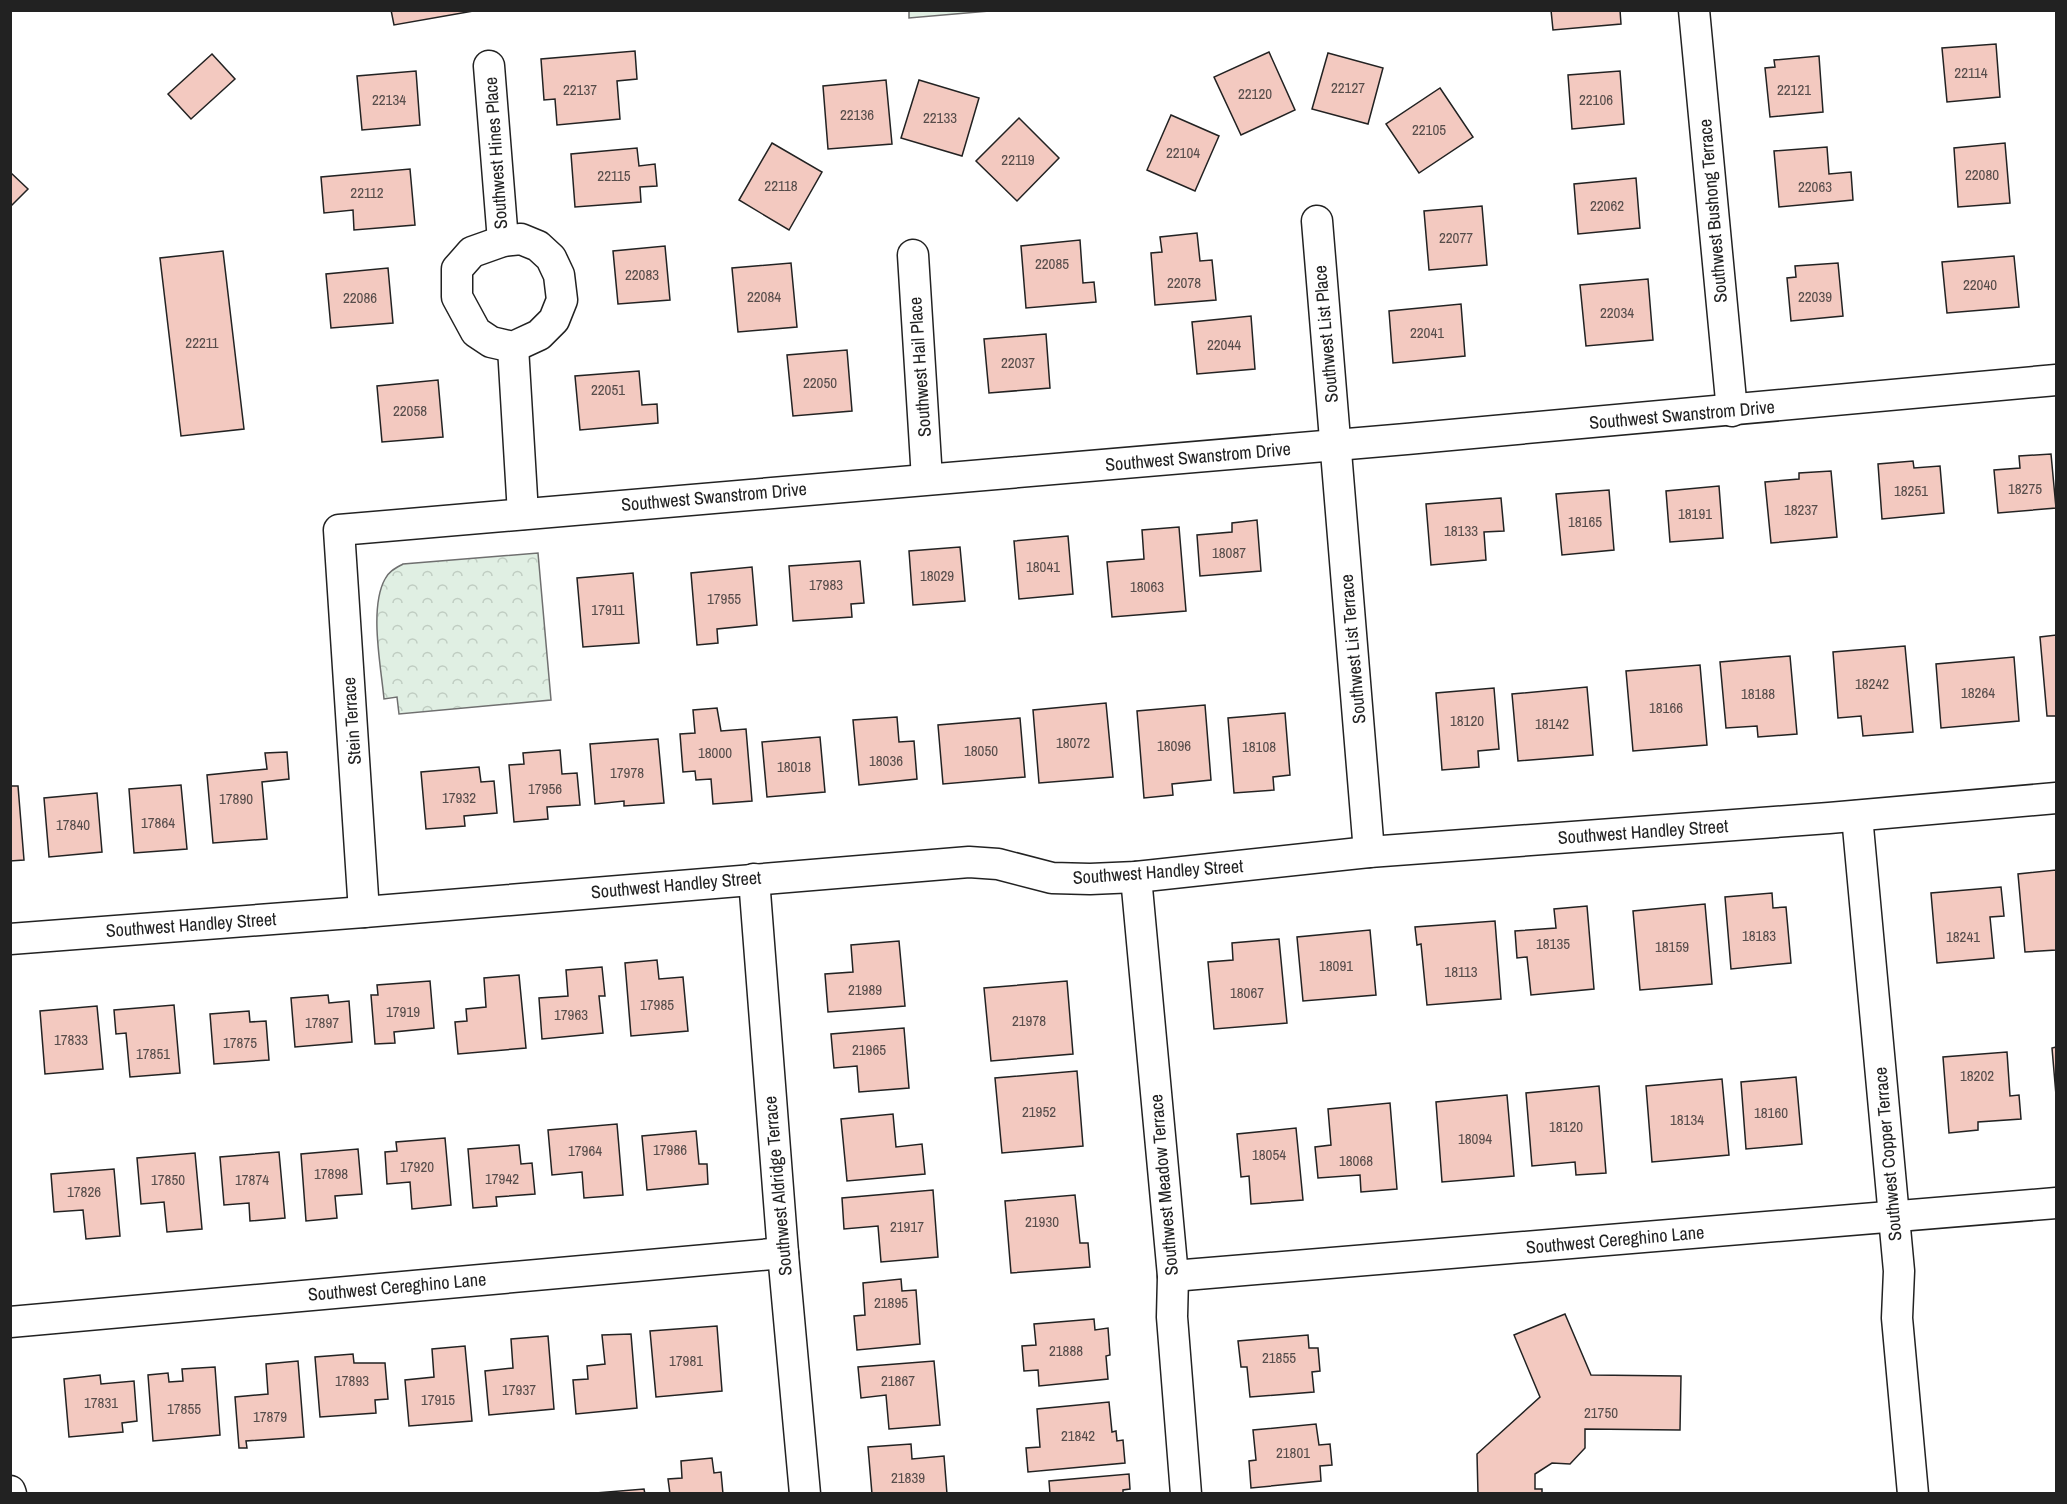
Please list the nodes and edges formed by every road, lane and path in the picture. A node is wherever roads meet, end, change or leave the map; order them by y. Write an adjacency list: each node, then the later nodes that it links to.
1 (1694, 10): 8 (street, Southwest Bushong Terrace)
2 (489, 66): 4 (street, Southwest Hines Place)
3 (1317, 221): 9 (street, Southwest List Place)
4 (502, 241): 6 (street, Southwest Hines Place); 6 (street, Southwest Hines Place)
5 (913, 255): 10 (street, Southwest Hail Place)
6 (513, 347): 11 (street)
7 (2056, 380): 8 (street, Southwest Swanstrom Drive)
8 (1732, 411): 9 (street, Southwest Swanstrom Drive)
9 (1336, 446): 10 (street, Southwest Swanstrom Drive); 15 (street, Southwest List Terrace)
10 (927, 479): 11 (street, Southwest Swanstrom Drive)
11 (523, 514): 12 (street, Southwest Swanstrom Drive)
12 (339, 530): 18 (street, Stein Terrace)
13 (2056, 798): 14 (street, Southwest Handley Street)
14 (1857, 816): 15 (street, Southwest Handley Street); 21 (street, Southwest Copper Terrace)
15 (1370, 852): 16 (street, Southwest Handley Street)
16 (1136, 877): 17 (street, Southwest Handley Street); 23 (street, Southwest Meadow Terrace)
17 (754, 879): 18 (street, Southwest Handley Street); 22 (street, Southwest Aldridge Terrace)
18 (364, 912): 19 (street, Southwest Handley Street)
19 (10, 939)
20 (2056, 1203): 21 (street, Southwest Cereghino Lane)
21 (1894, 1217): 23 (street, Southwest Cereghino Lane); 27 (street, Southwest Copper Terrace)
22 (783, 1253): 24 (street, Southwest Cereghino Lane); 25 (street, Southwest Aldridge Terrace)
23 (1173, 1276): 26 (street, Southwest Meadow Terrace)
24 (10, 1322)
25 (805, 1494)
26 (1186, 1494)
27 (1913, 1494)

